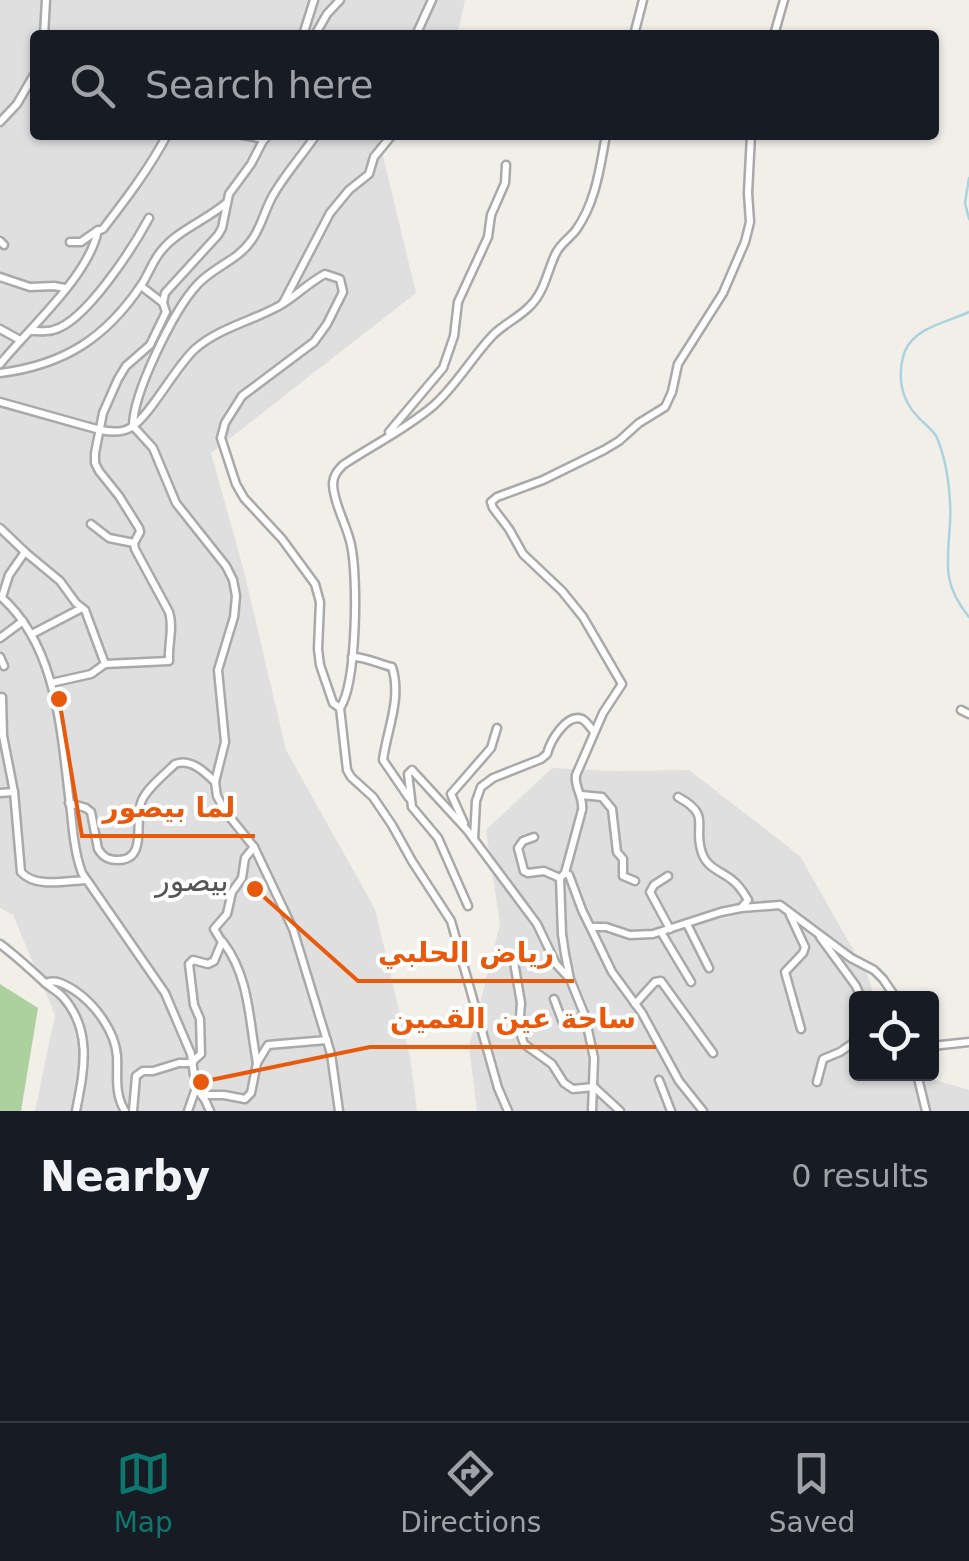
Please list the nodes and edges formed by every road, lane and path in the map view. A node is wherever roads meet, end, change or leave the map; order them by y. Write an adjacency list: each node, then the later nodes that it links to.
1 (46, 0): 7 (street)
2 (314, 0): 8 (street)
3 (340, 0): 9 (street)
4 (432, 0): 10 (street)
5 (643, 0): 11 (street)
6 (784, 0): 12 (street)
7 (44, 30)
8 (305, 30)
9 (318, 30)
10 (418, 30)
11 (635, 30)
12 (775, 30)
13 (30, 84): 14 (street)
14 (0, 122)
15 (164, 140): 24 (street)
16 (264, 140): 22 (street)
17 (312, 140): 37 (street)
18 (388, 140): 30 (street)
19 (605, 140): 39 (street)
20 (752, 140): 57 (street)
21 (506, 165): 39 (street)
22 (225, 204): 27 (street); 29 (street)
23 (150, 218): 32 (street)
24 (98, 231): 25 (street); 28 (street)
25 (70, 242)
26 (0, 277): 28 (street)
27 (141, 286): 29 (street); 35 (street)
28 (65, 288): 32 (street)
29 (162, 303): 38 (street)
30 (283, 304): 37 (street); 55 (street)
31 (0, 328): 33 (street)
32 (28, 331): 33 (street)
33 (20, 340): 34 (street)
34 (2, 359)
35 (0, 373)
36 (0, 402): 38 (street)
37 (134, 426): 38 (street); 58 (street)
38 (100, 430): 42 (street)
39 (386, 438): 50 (street)
40 (91, 524): 42 (street)
41 (0, 528): 43 (street)
42 (134, 543): 51 (street)
43 (25, 552): 44 (street); 45 (street)
44 (1, 597): 46 (street)
45 (82, 608): 47 (street); 51 (street)
46 (24, 621): 47 (street); 48 (street)
47 (32, 634): 53 (street)
48 (0, 638)
49 (0, 657): 52 (street)
50 (352, 657): 55 (street); 63 (street)
51 (104, 664): 53 (street)
52 (4, 666)
53 (50, 683): 64 (street)
54 (2, 698): 59 (street)
55 (340, 708): 112 (street)
56 (497, 728): 65 (street)
57 (594, 732): 61 (street); 67 (street)
58 (215, 782): 64 (street); 68 (street)
59 (14, 792): 60 (street); 71 (street)
60 (0, 793)
61 (580, 795): 69 (street); 72 (street)
62 (678, 797): 74 (street)
63 (410, 798): 65 (street); 73 (street)
64 (69, 803): 71 (street)
65 (467, 830): 67 (street)
66 (534, 836): 69 (street)
67 (474, 840): 85 (street)
68 (254, 846): 81 (street); 94 (street)
69 (562, 876): 77 (street); 85 (street)
70 (668, 876): 78 (street)
71 (85, 880): 99 (street)
72 (635, 881)
73 (468, 906)
74 (742, 908): 75 (street); 76 (street)
75 (788, 910): 80 (street); 93 (street)
76 (687, 924): 78 (street); 84 (street)
77 (592, 927): 79 (street); 91 (street)
78 (670, 929): 79 (street)
79 (661, 932): 87 (street)
80 (817, 932): 88 (street); 89 (street)
81 (222, 942): 99 (street); 100 (street)
82 (0, 944): 86 (street)
83 (514, 962): 104 (street)
84 (709, 968)
85 (570, 978): 92 (street)
86 (45, 982): 106 (street); 107 (street)
87 (691, 982)
88 (858, 991)
89 (890, 991)
90 (554, 999): 92 (street)
91 (635, 1004): 98 (street); 116 (street)
92 (585, 1016): 104 (street)
93 (801, 1029)
94 (327, 1040): 100 (street); 111 (street)
95 (969, 1042): 96 (street)
96 (939, 1045)
97 (849, 1046): 103 (street)
98 (712, 1053)
99 (193, 1062): 105 (street); 108 (street)
100 (257, 1062): 105 (street)
101 (659, 1080): 115 (street)
102 (919, 1081): 117 (street)
103 (817, 1082)
104 (594, 1088): 113 (street); 114 (street)
105 (199, 1091): 109 (street); 110 (street)
106 (76, 1111)
107 (124, 1111)
108 (133, 1111)
109 (188, 1111)
110 (210, 1111)
111 (339, 1111)
112 (508, 1111)
113 (592, 1111)
114 (620, 1111)
115 (671, 1111)
116 (703, 1111)
117 (926, 1111)

